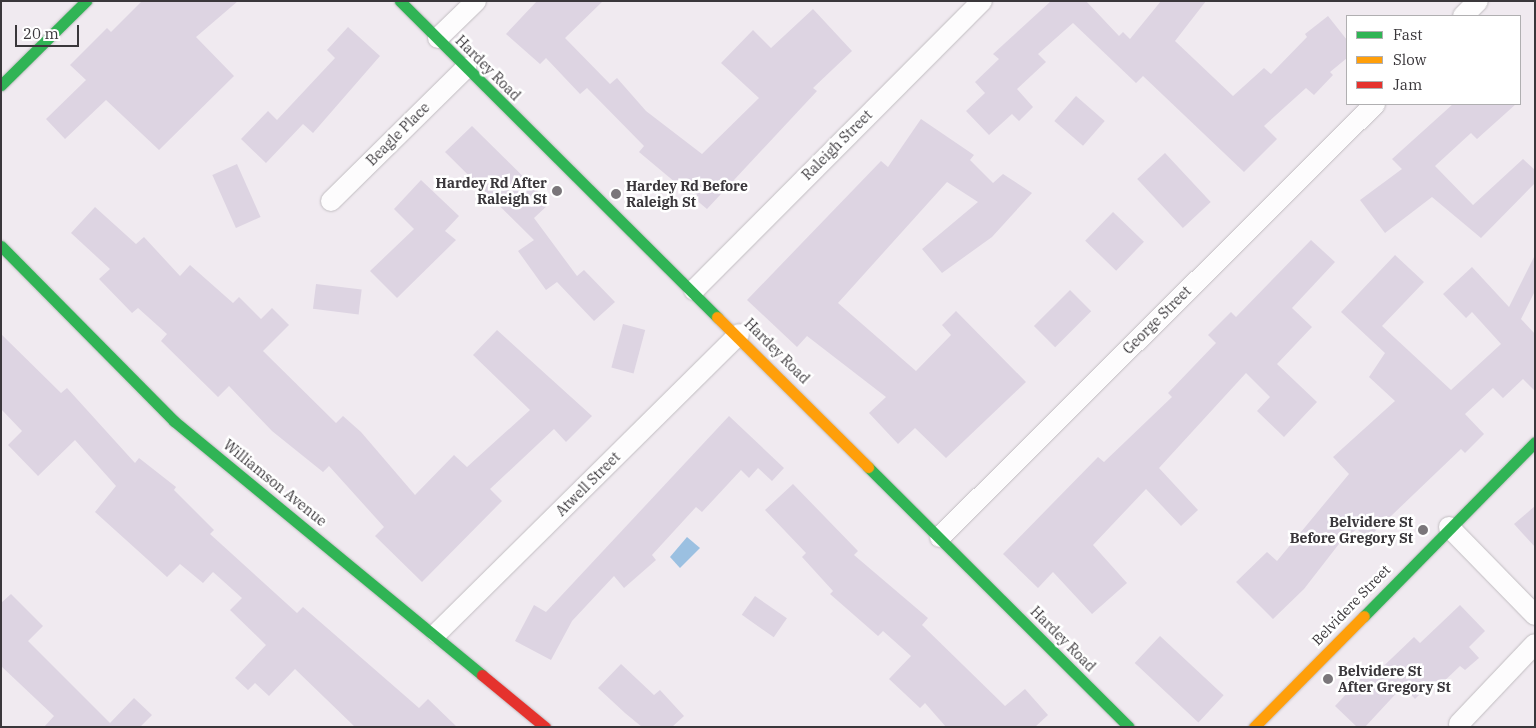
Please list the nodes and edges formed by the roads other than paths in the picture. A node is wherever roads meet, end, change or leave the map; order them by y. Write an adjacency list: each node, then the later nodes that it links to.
1 (86, 1): 9 (street)
2 (400, 1): 7 (street, Hardey Road)
3 (476, 1): 7 (street)
4 (982, 1): 13 (street, Raleigh Street)
5 (1478, 1): 6 (street)
6 (1464, 15)
7 (438, 38): 8 (street, Hardey Road)
8 (466, 68): 11 (street, Beagle Place); 13 (street, Hardey Road)
9 (1, 85)
10 (1374, 105): 17 (street, George Street)
11 (331, 201)
12 (1, 246): 19 (street, Williamson Avenue)
13 (694, 290): 14 (street, Hardey Road)
14 (739, 334): 17 (street, Hardey Road); 19 (street, Atwell Street)
15 (1535, 442): 16 (street, Belvidere Street)
16 (1449, 527): 18 (street); 24 (street, Belvidere Street)
17 (940, 537): 23 (street, Hardey Road)
18 (1535, 615)
19 (437, 634): 22 (street, Williamson Avenue)
20 (1535, 644): 21 (street)
21 (1459, 724)
22 (546, 727)
23 (1129, 727)
24 (1254, 727)

